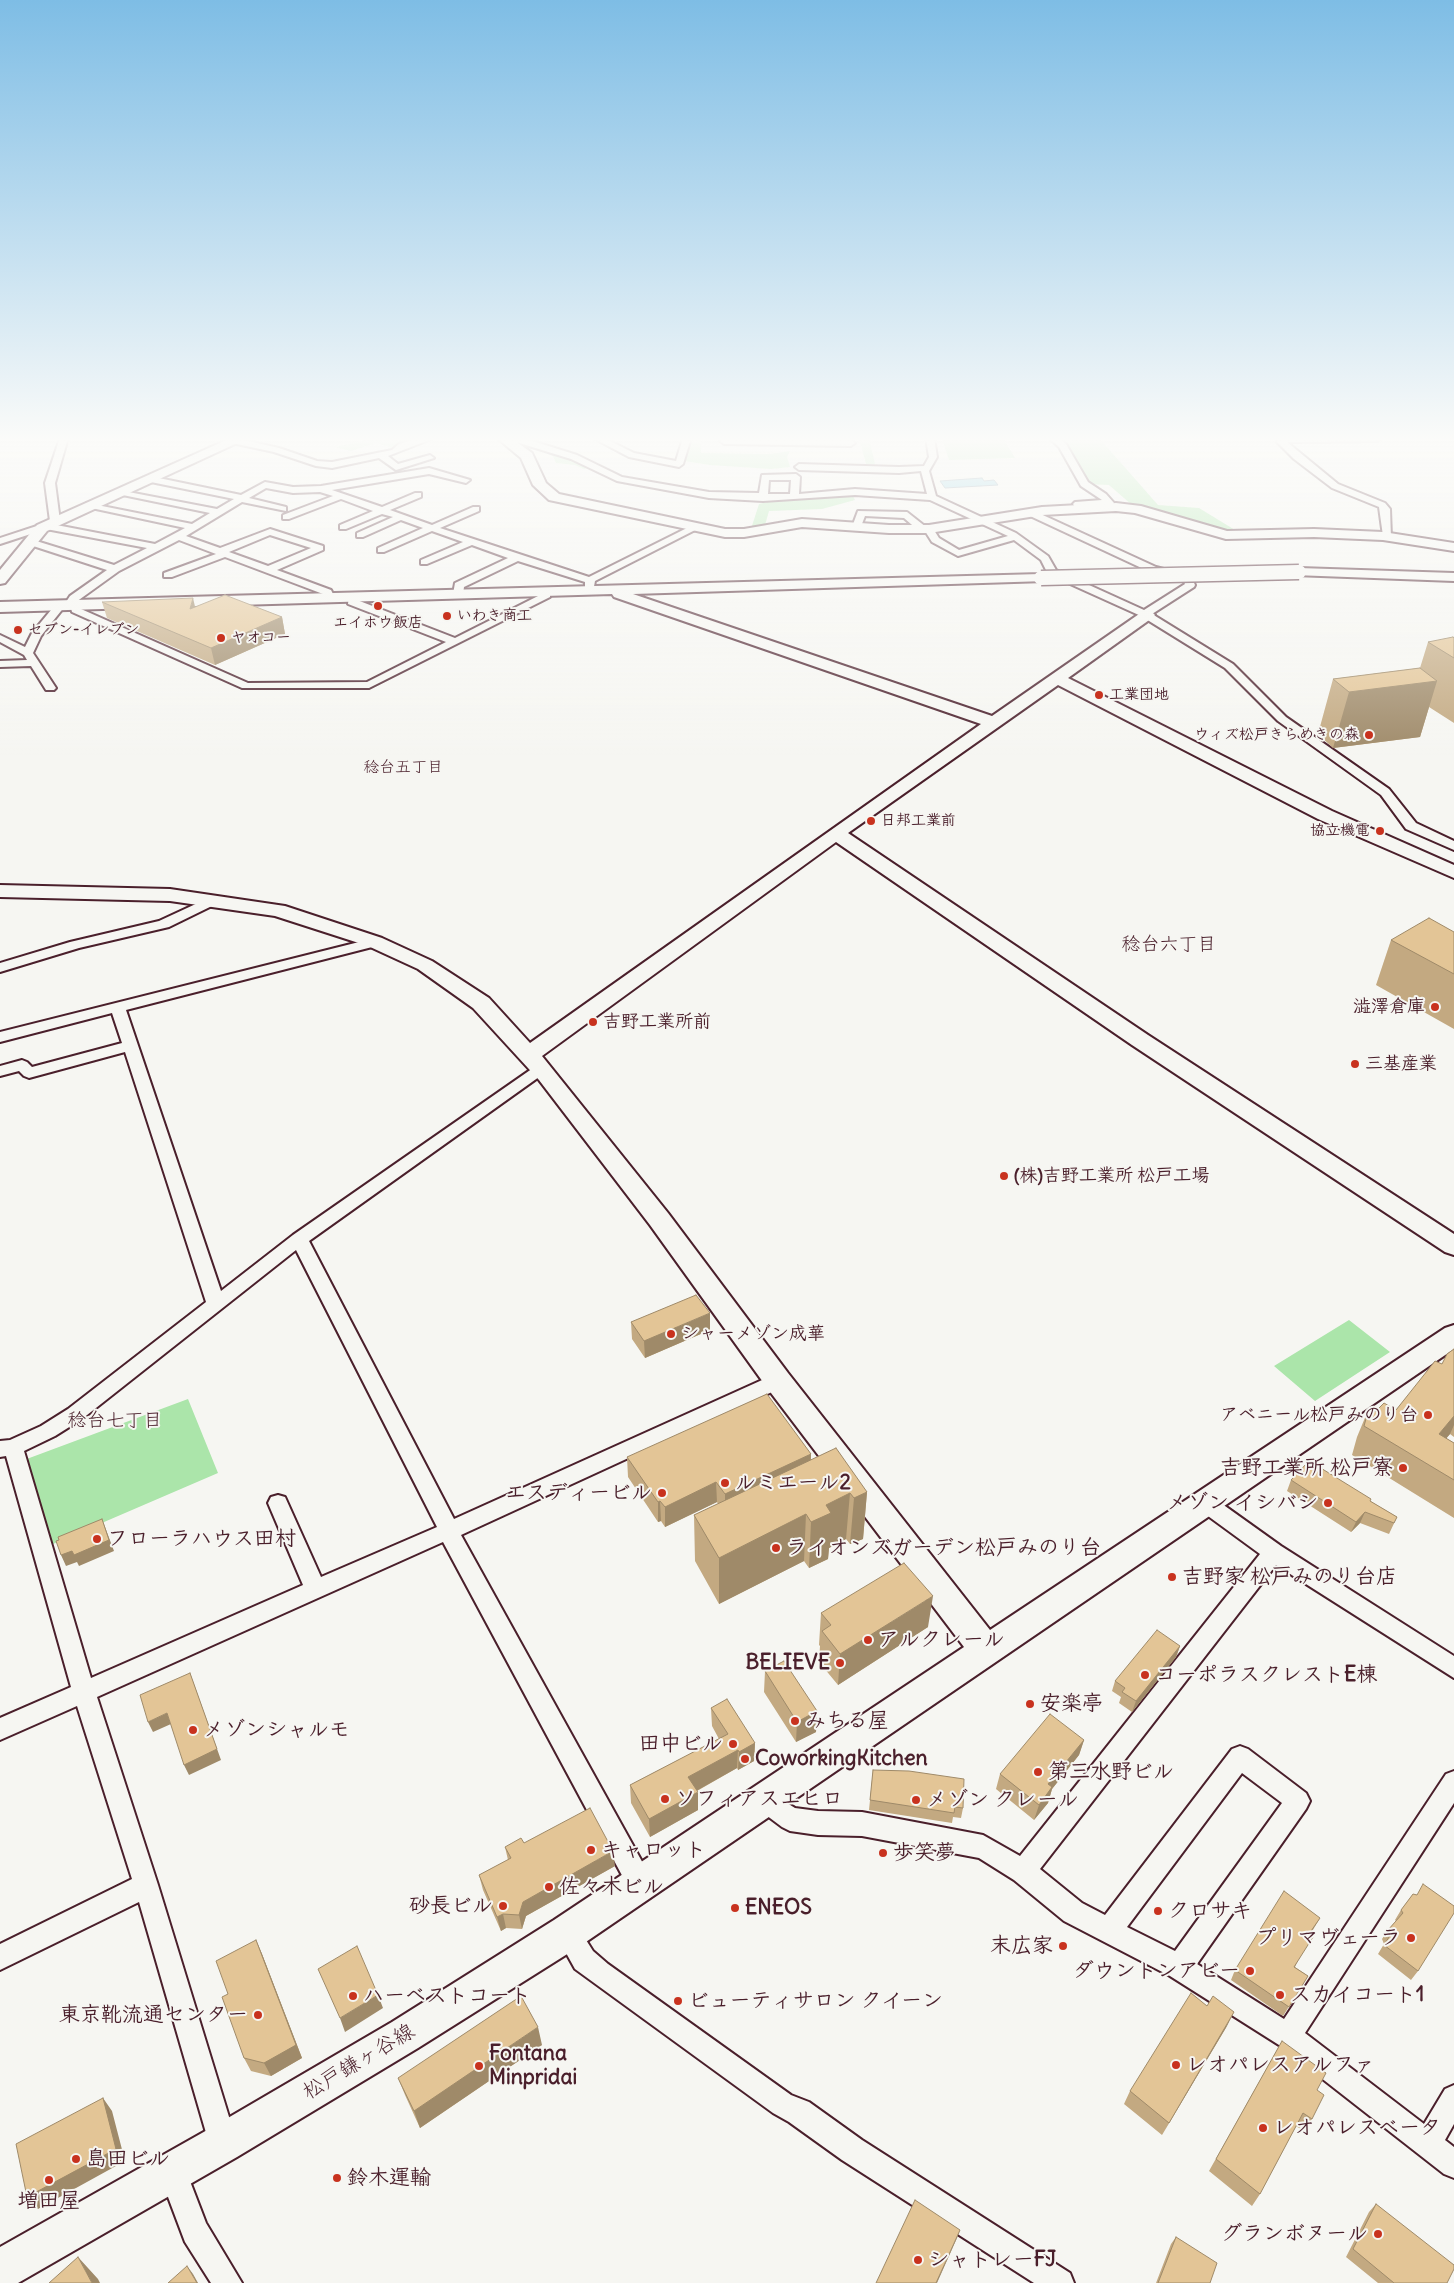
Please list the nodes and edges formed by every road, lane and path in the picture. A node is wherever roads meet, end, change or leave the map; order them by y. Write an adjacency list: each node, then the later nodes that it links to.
1 (28, 545): 25 (street)
2 (38, 545): 21 (street)
3 (144, 545): 16 (street)
4 (161, 545): 16 (street)
5 (200, 545): 18 (street)
6 (241, 545): 18 (street)
7 (309, 545): 22 (street)
8 (465, 545): 20 (street)
9 (478, 545): 19 (street)
10 (664, 545): 26 (street)
11 (943, 545): 12 (street)
12 (989, 545)
13 (1026, 545): 35 (street)
14 (1099, 545): 27 (street)
15 (1439, 545): 17 (street)
16 (156, 547): 21 (street)
17 (1454, 547)
18 (222, 553): 22 (street); 23 (street)
19 (517, 558): 26 (street); 30 (street)
20 (424, 562)
21 (115, 569): 33 (street)
22 (268, 570): 32 (street)
23 (168, 575)
24 (1454, 577): 28 (street, bridge)
25 (0, 580)
26 (590, 585): 28 (street); 29 (street)
27 (1190, 585): 35 (street)
28 (616, 589): 42 (street)
29 (546, 591): 30 (street); 37 (street)
30 (458, 594): 31 (street)
31 (353, 597): 32 (street); 37 (street)
32 (330, 598): 33 (street)
33 (69, 605): 34 (street); 37 (street); 38 (street)
34 (0, 607)
35 (1146, 614): 40 (street); 44 (street)
36 (0, 638): 38 (street)
37 (456, 642)
38 (32, 658): 39 (street); 41 (street)
39 (0, 664)
40 (1056, 678): 42 (street); 45 (street)
41 (50, 688)
42 (993, 722): 43 (street)
43 (836, 833): 53 (street); 56 (street)
44 (1454, 846)
45 (1454, 872)
46 (0, 891): 47 (street)
47 (213, 900): 48 (street); 49 (street)
48 (375, 942): 50 (street); 53 (street)
49 (0, 968)
50 (118, 1008): 51 (street); 52 (street)
51 (0, 1037)
52 (131, 1045): 54 (street); 57 (street)
53 (535, 1061): 55 (street); 59 (street)
54 (0, 1071)
55 (300, 1239): 57 (street); 63 (street)
56 (1454, 1246)
57 (216, 1304): 60 (street)
58 (1448, 1347): 61 (street, 松戸鎌ヶ谷線)
59 (778, 1381): 63 (street); 66 (street)
60 (6, 1448): 68 (street)
61 (1204, 1502): 64 (street); 66 (street, 松戸鎌ヶ谷線)
62 (278, 1503): 65 (street)
63 (448, 1531): 65 (street); 73 (street)
64 (1274, 1552): 67 (street); 72 (street)
65 (316, 1590): 68 (street)
66 (987, 1649): 71 (street, 松戸鎌ヶ谷線)
67 (1454, 1668)
68 (84, 1690): 69 (street); 74 (street)
69 (0, 1729)
70 (1454, 1782): 79 (street)
71 (766, 1801): 72 (street); 73 (street, 松戸鎌ヶ谷線)
72 (1023, 1871): 75 (street)
73 (641, 1884): 76 (street, 松戸鎌ヶ谷線)
74 (146, 1885): 77 (street); 81 (street)
75 (1108, 1931): 78 (street); 78 (street)
76 (567, 1933): 81 (street, 松戸鎌ヶ谷線); 87 (street)
77 (0, 1957)
78 (1180, 1967): 79 (street)
79 (1288, 2036): 82 (street)
80 (1454, 2098): 82 (street)
81 (223, 2144): 84 (street, 松戸鎌ヶ谷線)
82 (1428, 2144): 83 (street)
83 (1454, 2164)
84 (173, 2173): 85 (street, 松戸鎌ヶ谷線); 86 (street)
85 (0, 2270)
86 (228, 2283)
87 (1060, 2283)

